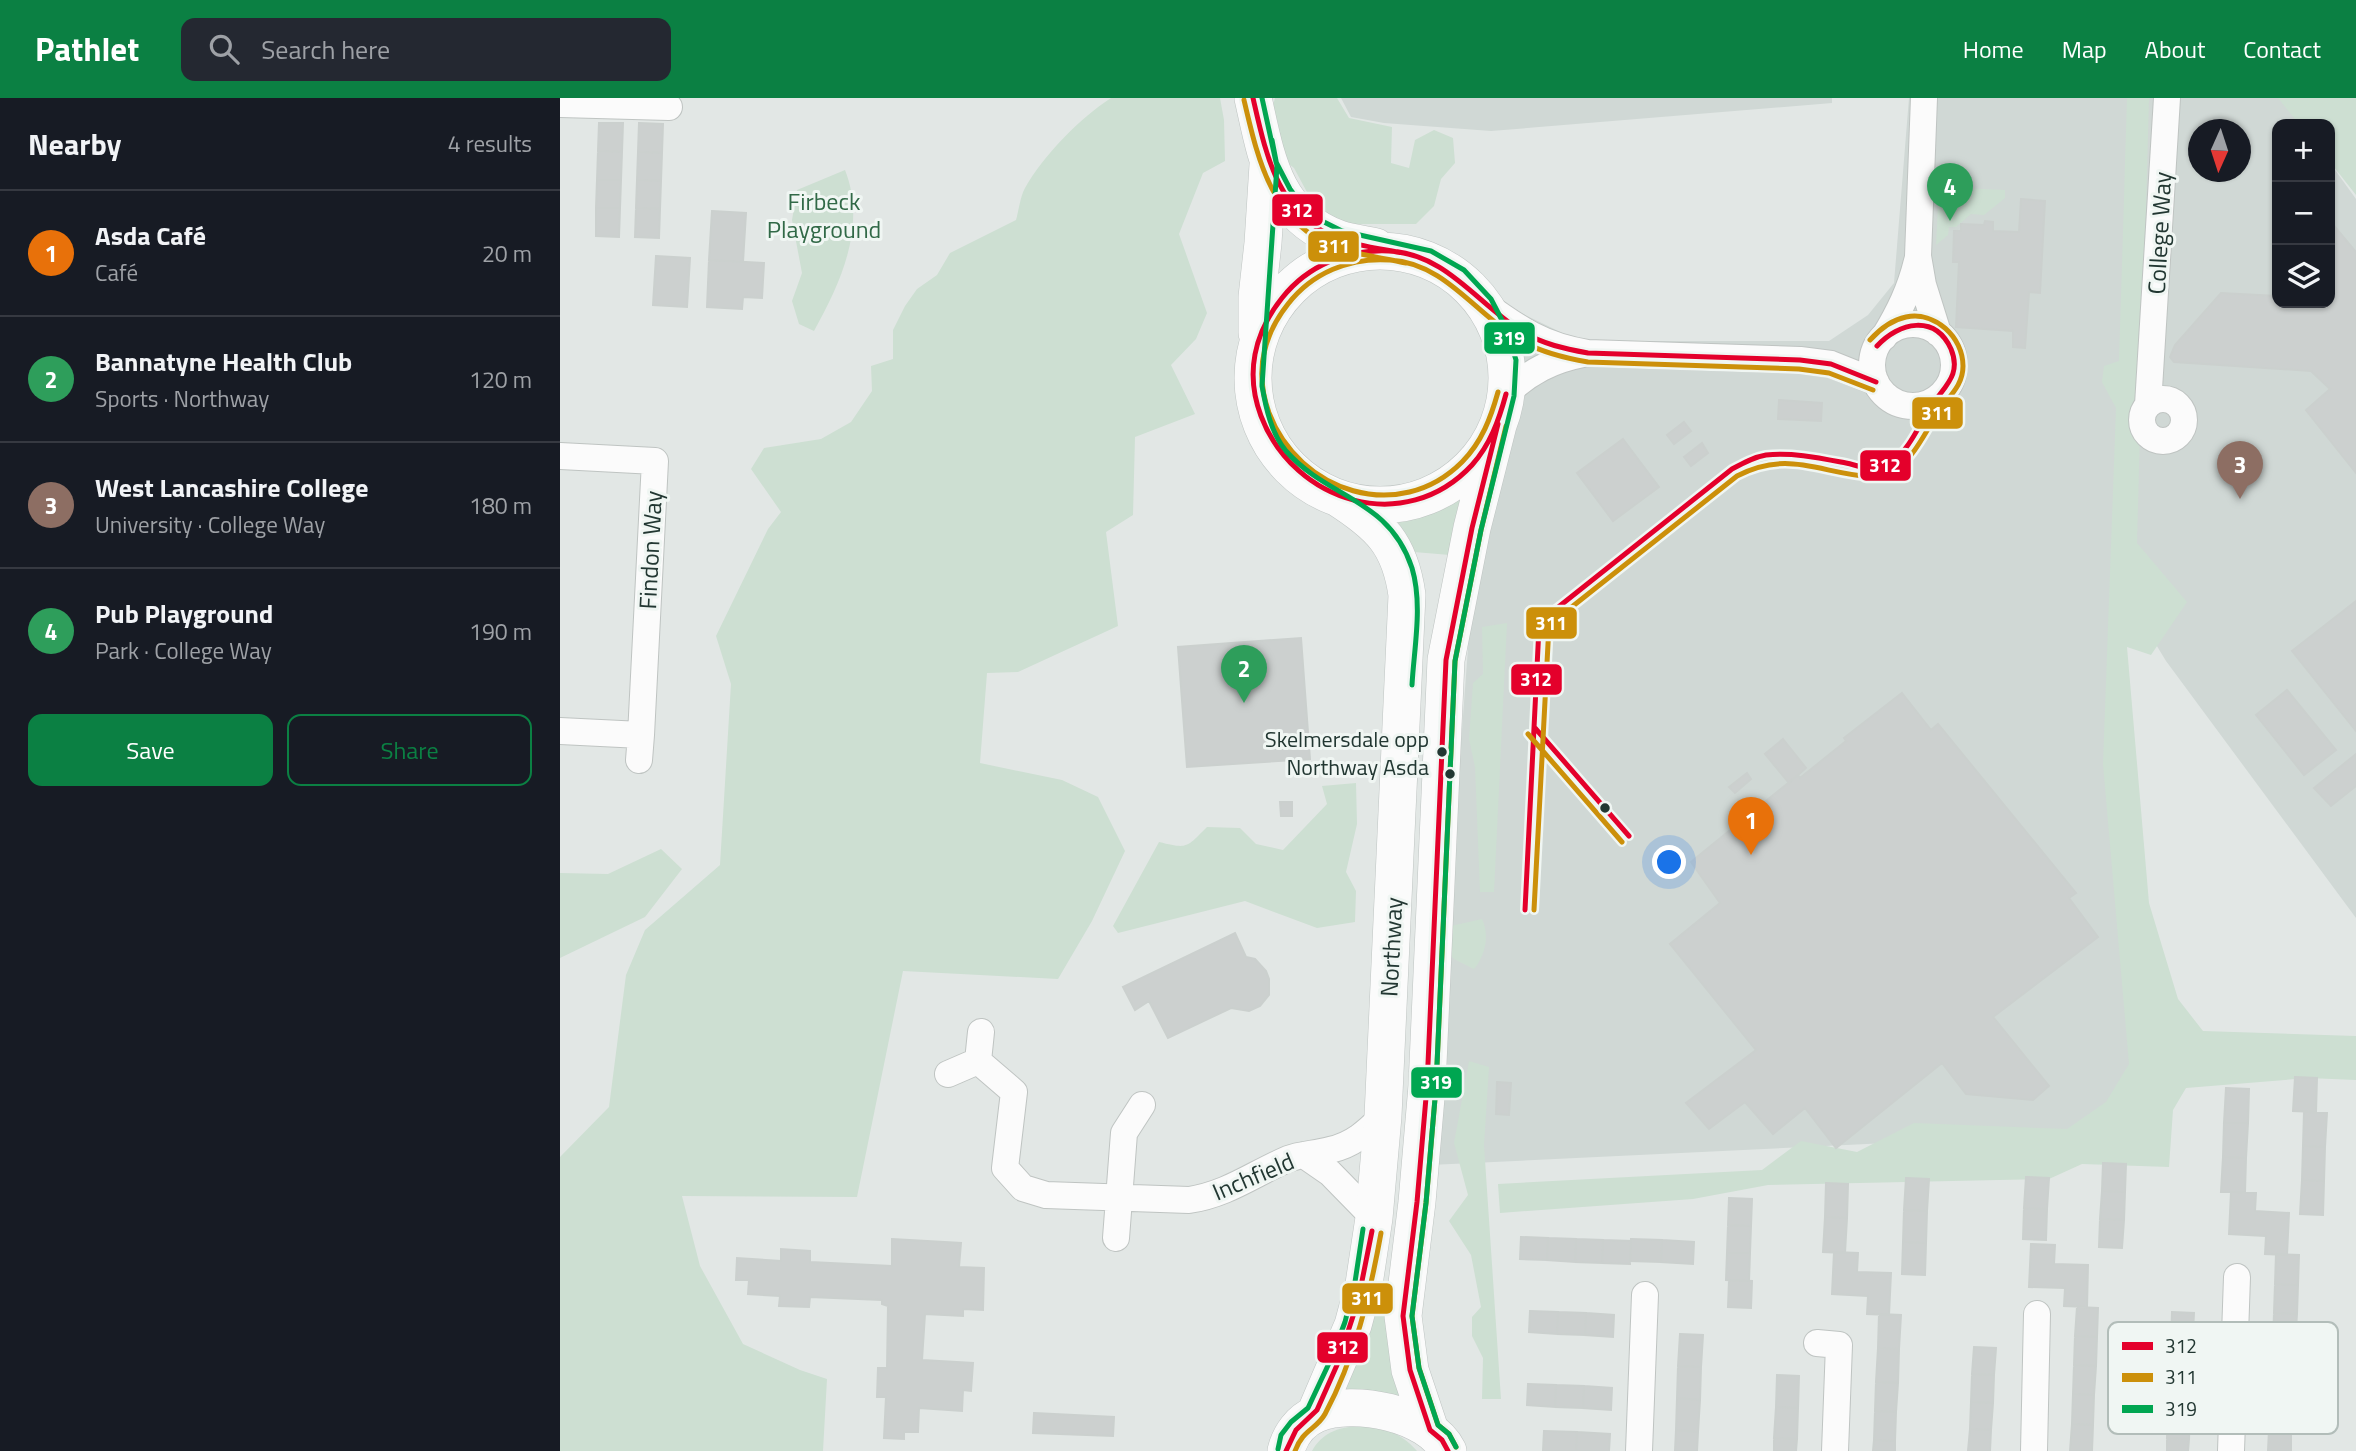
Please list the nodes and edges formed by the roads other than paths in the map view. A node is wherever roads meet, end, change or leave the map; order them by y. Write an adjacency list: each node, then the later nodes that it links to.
1 (1924, 98): 8 (street)
2 (2166, 98): 16 (street, College Way)
3 (560, 104): 4 (street)
4 (669, 107)
5 (1255, 107): 6 (street)
6 (1268, 165): 7 (street); 11 (street)
7 (1393, 251): 9 (street, Northway); 11 (street)
8 (1918, 256): 10 (street); 12 (street)
9 (1483, 303): 13 (street); 17 (street, Northway)
10 (1938, 333): 12 (street); 15 (street)
11 (1257, 341): 19 (street)
12 (1881, 342): 14 (street); 15 (street)
13 (1588, 352): 14 (street); 17 (street)
14 (1800, 360): 15 (street)
15 (1876, 382)
16 (2156, 402)
17 (1502, 410): 19 (street); 36 (street, Northway)
18 (560, 456): 20 (street, Findon Way)
19 (1338, 498): 25 (street, Northway)
20 (560, 731)
21 (981, 1032): 22 (street)
22 (978, 1061): 23 (street); 27 (street, Inchfield)
23 (948, 1074)
24 (1142, 1105): 27 (street)
25 (1383, 1116): 26 (street, Inchfield); 28 (street, Northway)
26 (1304, 1155): 27 (street, Inchfield); 28 (street, Inchfield)
27 (1119, 1197): 29 (street)
28 (1374, 1218): 35 (street, Northway)
29 (1116, 1238)
30 (2237, 1277): 33 (street)
31 (1652, 1310): 38 (street)
32 (2037, 1314): 40 (street)
33 (2235, 1322)
34 (1817, 1343): 39 (street)
35 (1315, 1414): 36 (street); 37 (street)
36 (1444, 1443)
37 (1281, 1447)
38 (1639, 1451)
39 (1835, 1451)
40 (2034, 1451)

